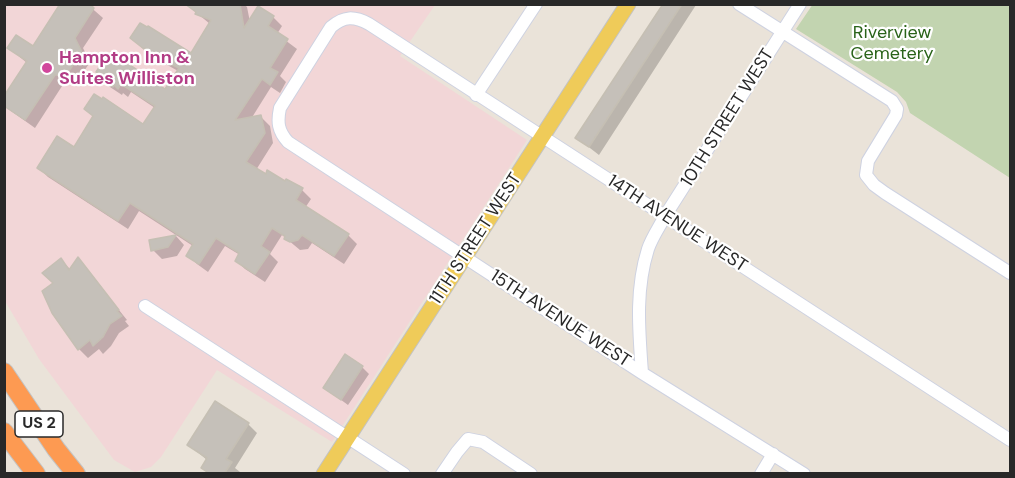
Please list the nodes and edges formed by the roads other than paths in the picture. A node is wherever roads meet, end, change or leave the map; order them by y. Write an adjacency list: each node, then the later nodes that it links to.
1 (536, 4): 6 (street)
2 (628, 4): 7 (main road, 11TH STREET WEST)
3 (739, 4): 5 (street)
4 (800, 4): 5 (street, 10TH STREET WEST)
5 (782, 32): 9 (street, 10TH STREET WEST); 11 (street)
6 (476, 95): 7 (street, 14TH AVENUE WEST); 8 (street, 14TH AVENUE WEST)
7 (542, 137): 9 (street, 14TH AVENUE WEST); 10 (main road, 11TH STREET WEST)
8 (288, 142): 10 (street, 15TH AVENUE WEST)
9 (665, 216): 14 (street, 10TH STREET WEST); 17 (street, 14TH AVENUE WEST)
10 (464, 257): 14 (street, 15TH AVENUE WEST); 16 (main road, 11TH STREET WEST)
11 (1011, 273)
12 (145, 306): 16 (street)
13 (4, 372): 20 (highway, US 2)
14 (642, 374): 18 (street, 15TH AVENUE WEST)
15 (4, 432): 19 (highway, US 2)
16 (348, 437): 21 (main road, 11TH STREET WEST); 22 (street)
17 (1011, 440)
18 (773, 454): 25 (street); 26 (street, 15TH AVENUE WEST)
19 (36, 474)
20 (76, 474)
21 (324, 474)
22 (404, 474)
23 (442, 474): 24 (street)
24 (531, 474)
25 (760, 474)
26 (804, 474)

